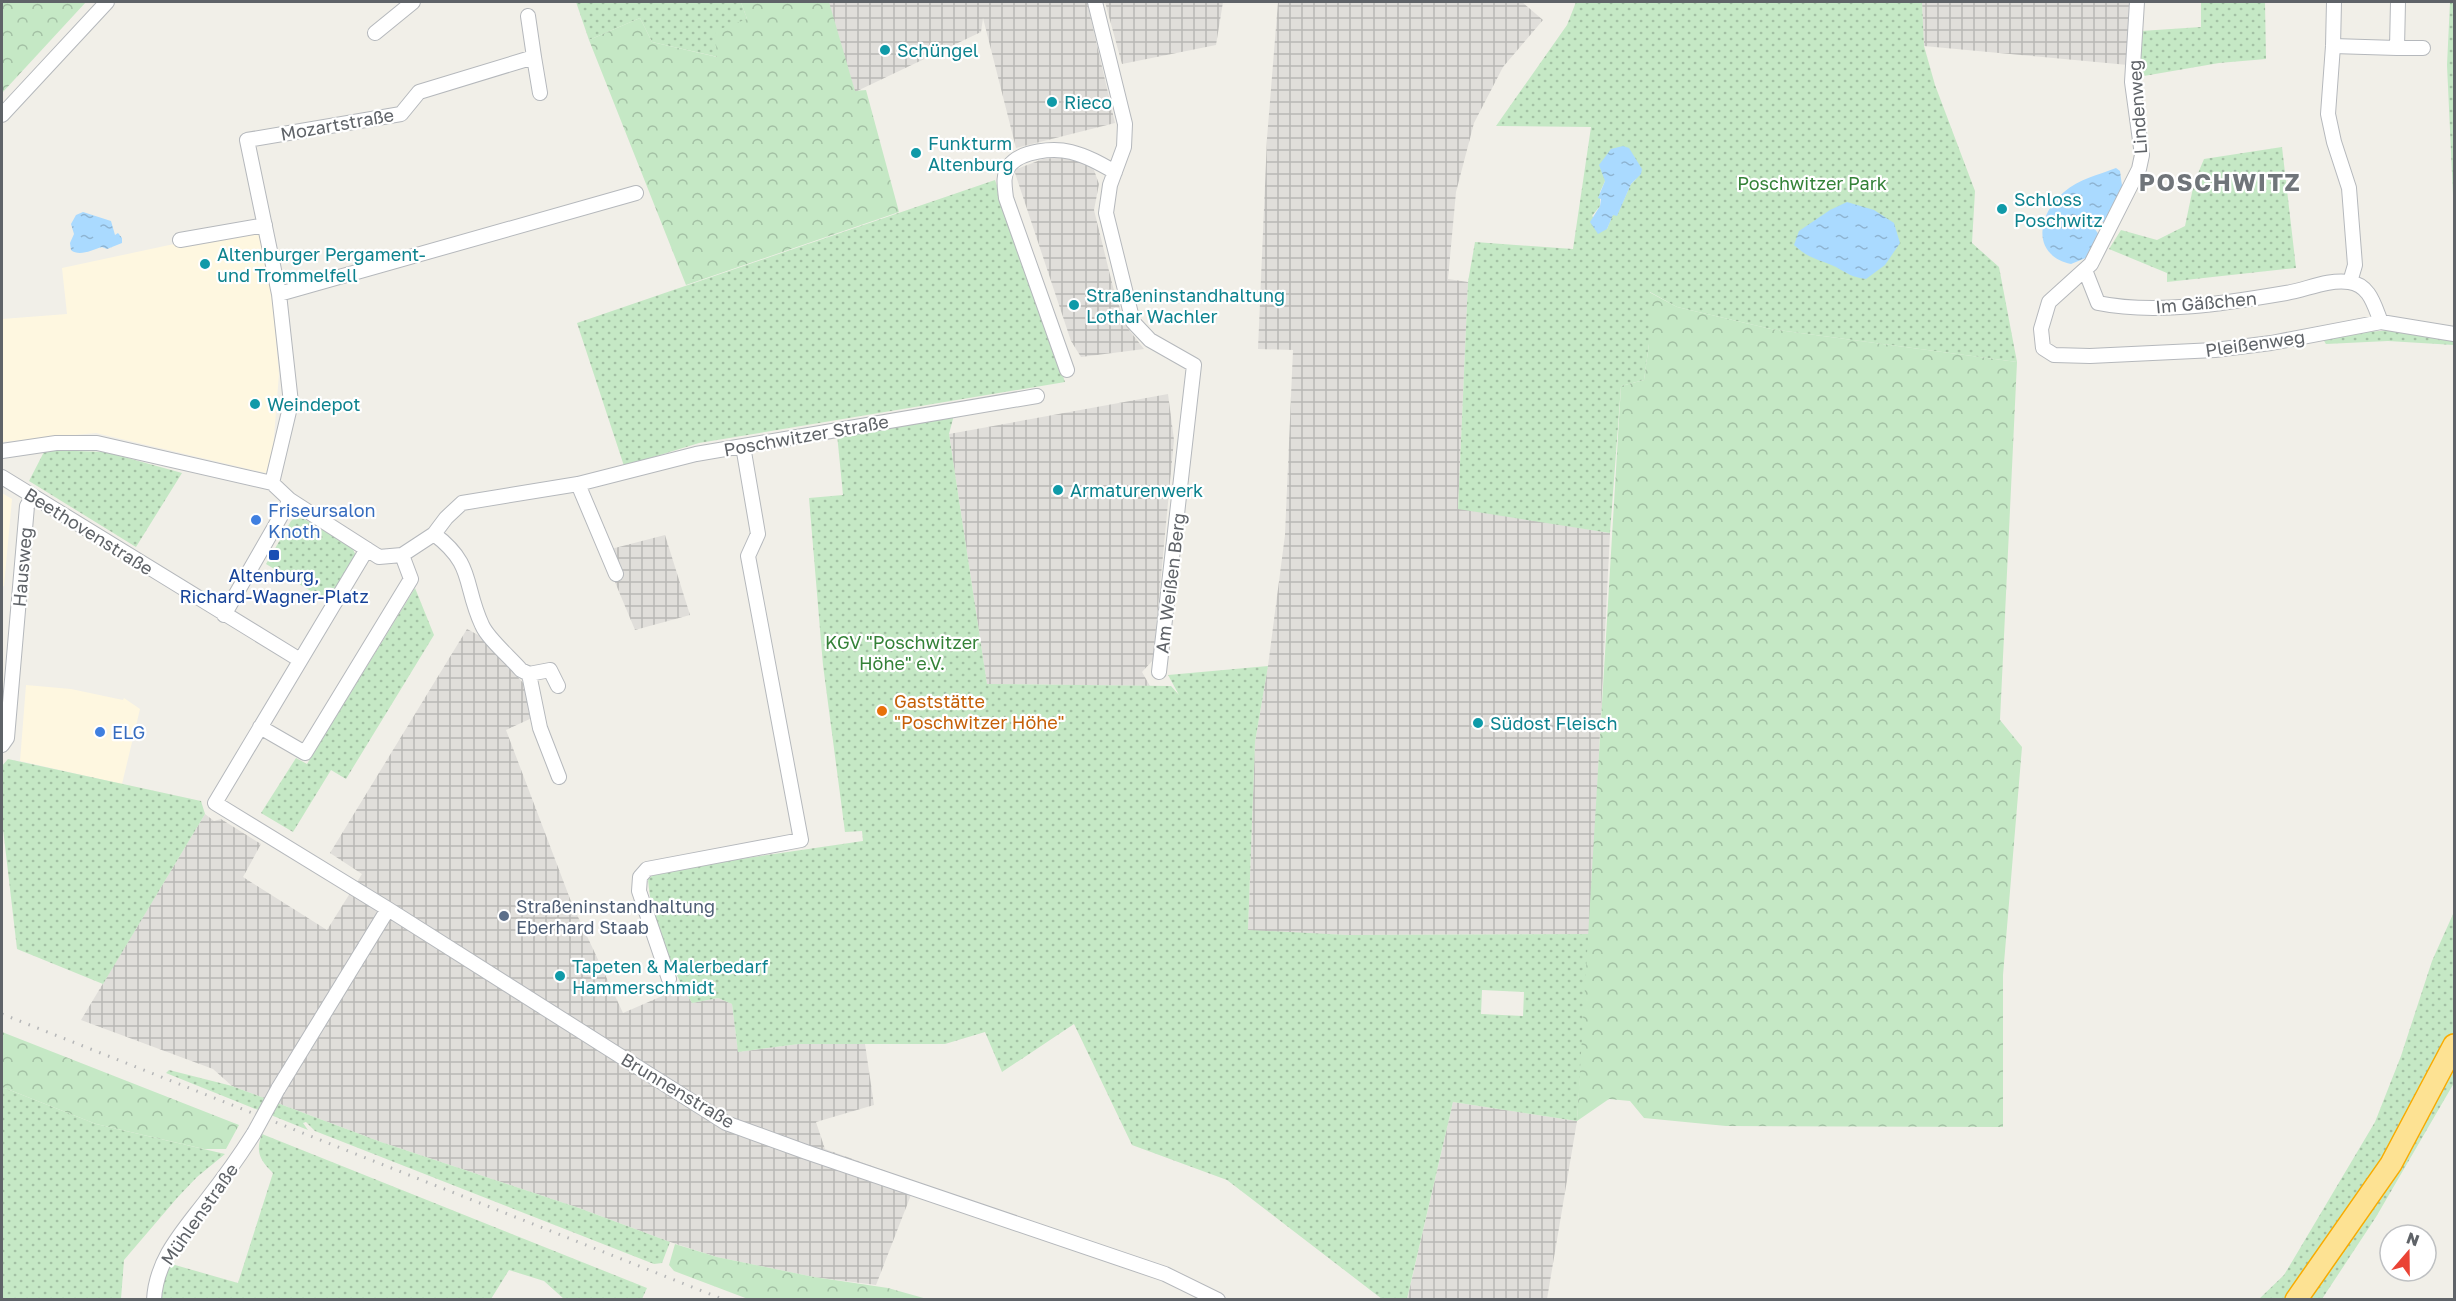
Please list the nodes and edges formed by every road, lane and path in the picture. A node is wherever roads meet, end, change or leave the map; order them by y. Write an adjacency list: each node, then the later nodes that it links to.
1 (108, 2): 14 (street)
2 (413, 2): 8 (street)
3 (1095, 2): 15 (street, Am Weißen Berg)
4 (2137, 2): 19 (street, Lindenweg)
5 (2334, 2): 9 (street)
6 (2398, 2): 10 (street)
7 (528, 16): 12 (street)
8 (375, 33)
9 (2333, 46): 10 (street); 20 (street)
10 (2397, 48): 11 (street)
11 (2423, 48)
12 (534, 57): 13 (street); 17 (street, Mozartstraße)
13 (540, 93)
14 (2, 115)
15 (1114, 172): 25 (street); 40 (street, Am Weißen Berg)
16 (636, 193): 21 (street)
17 (264, 225): 18 (street); 21 (street, Mozartstraße)
18 (180, 240)
19 (2085, 270): 20 (street, Im Gäßchen); 24 (street, Lindenweg)
20 (2349, 282): 22 (street)
21 (279, 294): 30 (street, Mozartstraße)
22 (2381, 322): 23 (street, Pleißenweg); 24 (street, Pleißenweg)
23 (2454, 334)
24 (2054, 355)
25 (1067, 370)
26 (1037, 396): 27 (street, Poschwitzer Straße)
27 (743, 446): 31 (street, Poschwitzer Straße); 47 (street)
28 (2, 451): 30 (street)
29 (2, 477): 32 (street, Beethovenstraße)
30 (272, 483): 33 (street)
31 (578, 484): 34 (street, Poschwitzer Straße); 37 (street)
32 (33, 496): 38 (street, Beethovenstraße); 44 (street, Hausweg)
33 (291, 500): 35 (street); 38 (street)
34 (434, 534): 36 (street, Poschwitzer Straße); 41 (street)
35 (367, 549): 36 (street); 39 (street)
36 (402, 555): 43 (street)
37 (616, 574)
38 (224, 615): 39 (street, Beethovenstraße)
39 (300, 660): 43 (street)
40 (1160, 672)
41 (529, 674): 42 (street); 45 (street)
42 (558, 686)
43 (260, 727): 46 (street, Brunnenstraße)
44 (2, 745)
45 (559, 777)
46 (388, 909): 49 (street, Mühlenstraße, bridge); 50 (street, Brunnenstraße)
47 (669, 979)
48 (2454, 1045): 51 (highway)
49 (154, 1299)
50 (1218, 1299)
51 (2296, 1299)

